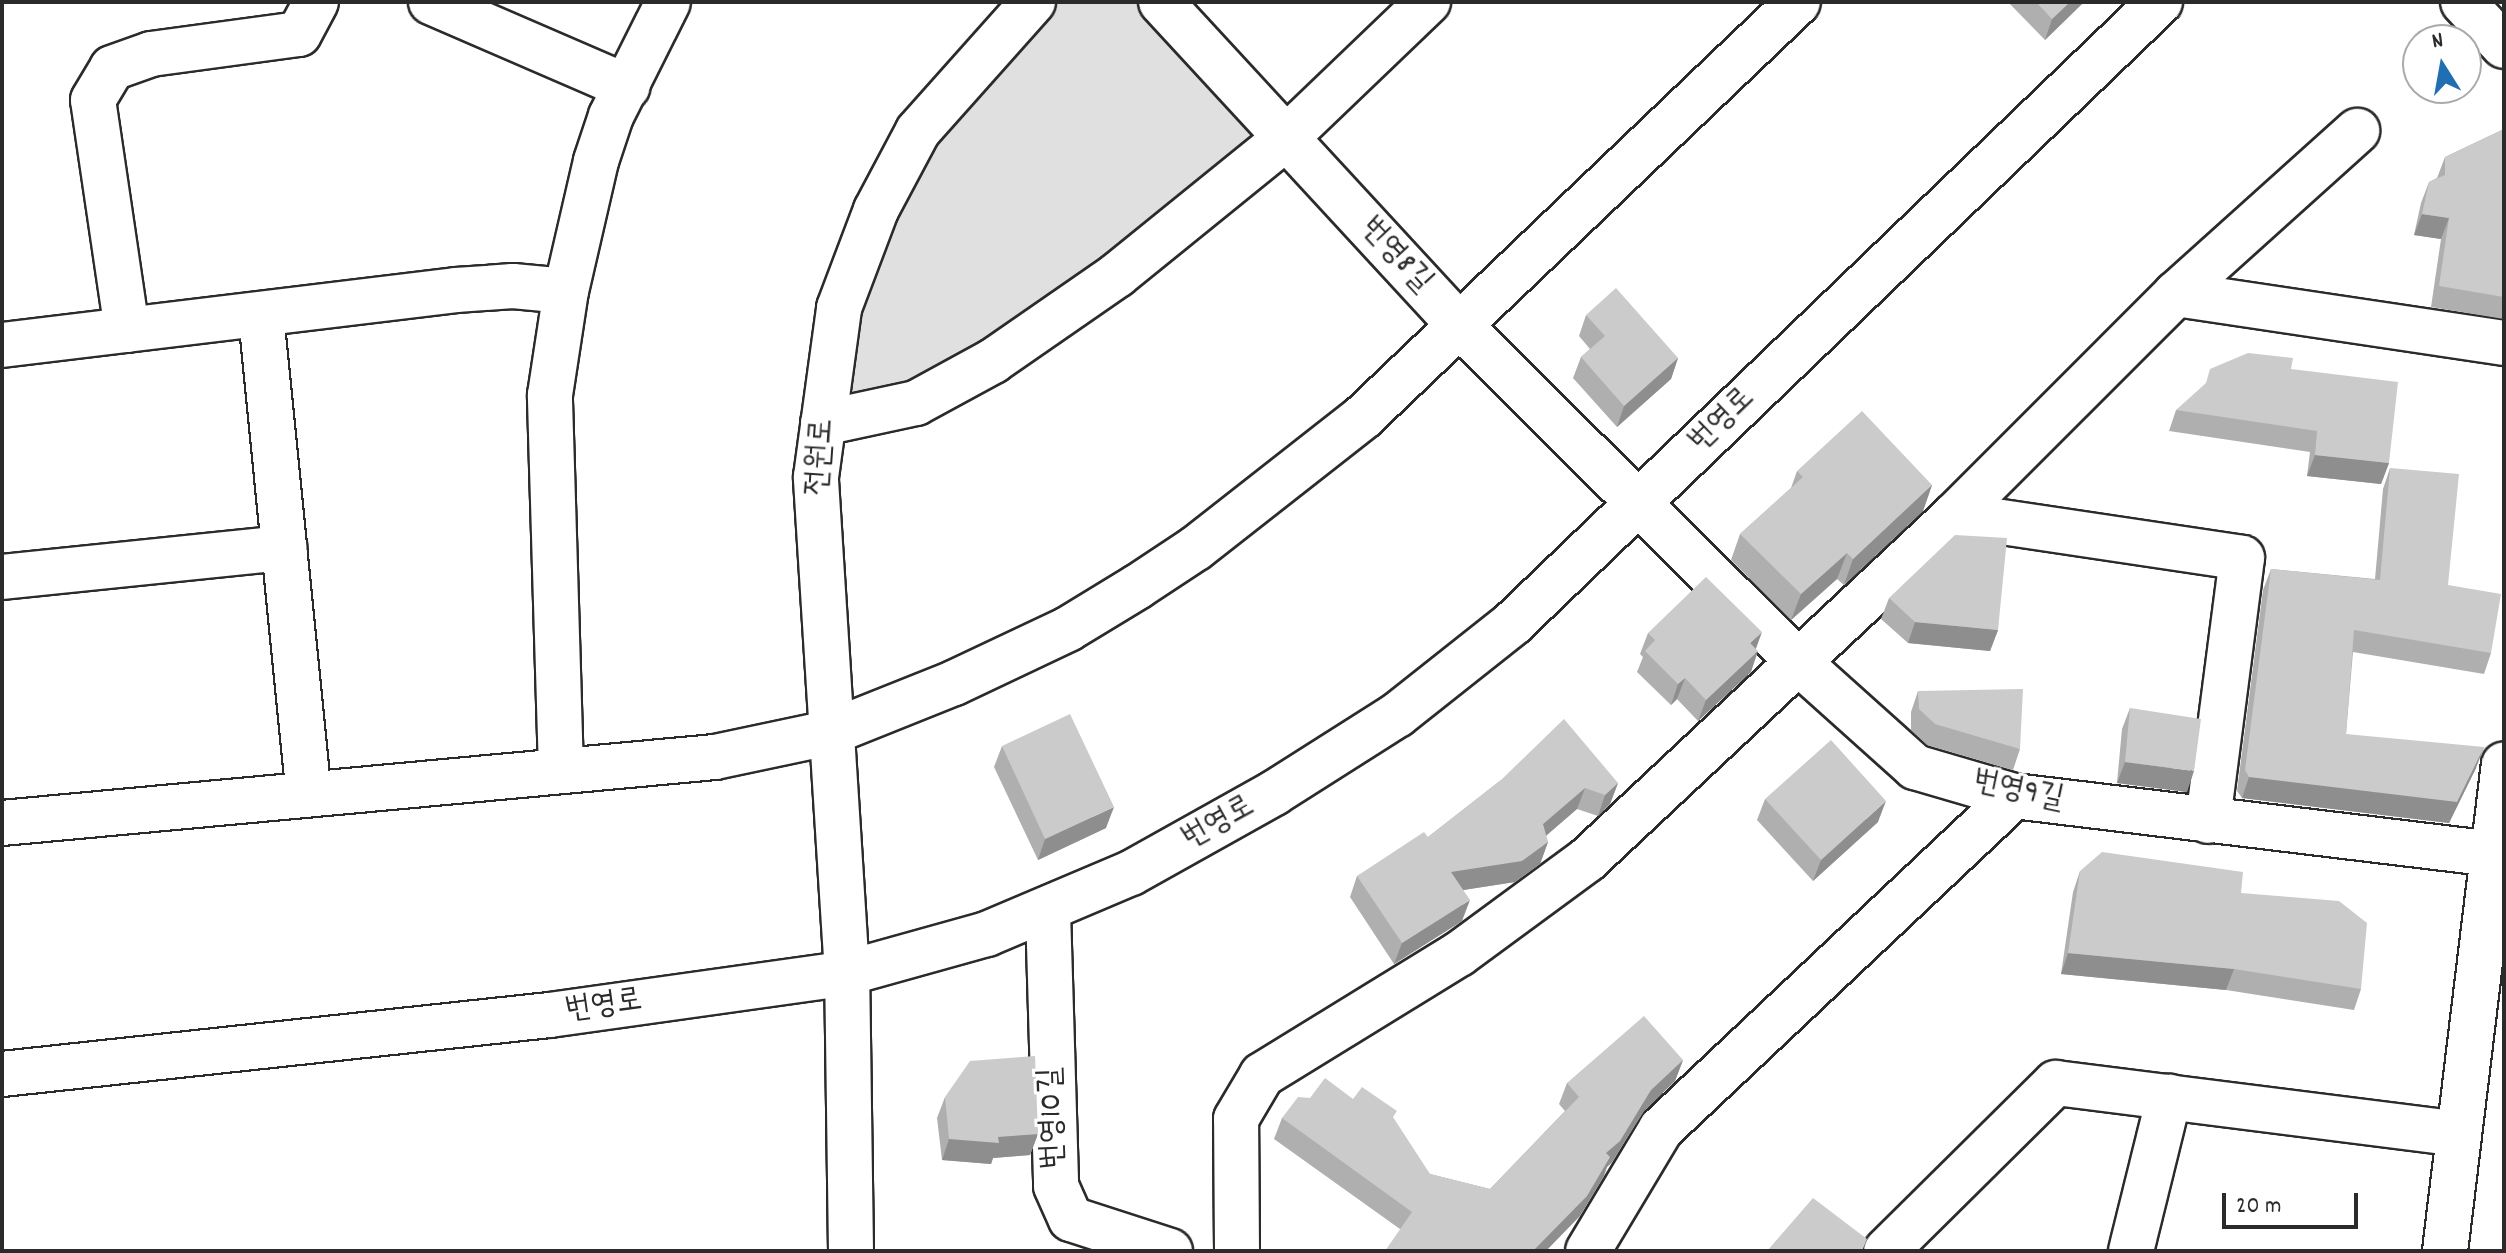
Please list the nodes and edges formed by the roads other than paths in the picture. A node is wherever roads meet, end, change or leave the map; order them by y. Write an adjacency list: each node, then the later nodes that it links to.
1 (316, 2): 18 (street)
2 (431, 2): 11 (street)
3 (668, 2): 11 (street)
4 (1033, 2): 21 (street, 전원로)
5 (1161, 2): 13 (street, 번영8길)
6 (1428, 2): 13 (street)
7 (1798, 2): 17 (street)
8 (2160, 2): 22 (street, 번영로)
9 (2463, 2): 10 (street)
10 (2504, 46)
11 (627, 87): 14 (street)
12 (2357, 131): 15 (street)
13 (1286, 138): 17 (street, 번영8길); 21 (street)
14 (566, 291): 16 (street); 29 (street)
15 (2176, 294): 19 (street); 23 (street)
16 (261, 316): 18 (street); 24 (street)
17 (1459, 325): 22 (street, 번영8길); 27 (street)
18 (127, 330): 20 (street)
19 (2504, 343)
20 (2, 345)
21 (823, 423): 27 (street, 전원로)
22 (1638, 501): 26 (street, 번영9길); 35 (street, 번영로)
23 (1955, 515): 26 (street); 32 (street)
24 (285, 548): 25 (street); 30 (street)
25 (2, 577)
26 (1797, 661): 31 (street, 번영9길); 42 (street)
27 (829, 733): 29 (street); 36 (street, 전원로)
28 (2504, 765): 34 (street)
29 (561, 771): 30 (street)
30 (309, 794): 33 (street)
31 (2014, 796): 32 (street, 번영9길); 43 (street)
32 (2208, 821): 34 (street, 번영9길)
33 (2, 823)
34 (2499, 854): 39 (street)
35 (1048, 911): 36 (street, 번영로); 41 (street, 번영10길)
36 (847, 973): 37 (street, 번영로); 40 (street, 전원로)
37 (2, 1074)
38 (2169, 1097): 39 (street); 44 (street); 45 (street)
39 (2459, 1134): 46 (street)
40 (851, 1251)
41 (1170, 1251)
42 (1237, 1251)
43 (1588, 1251)
44 (1886, 1251)
45 (2131, 1251)
46 (2445, 1251)

